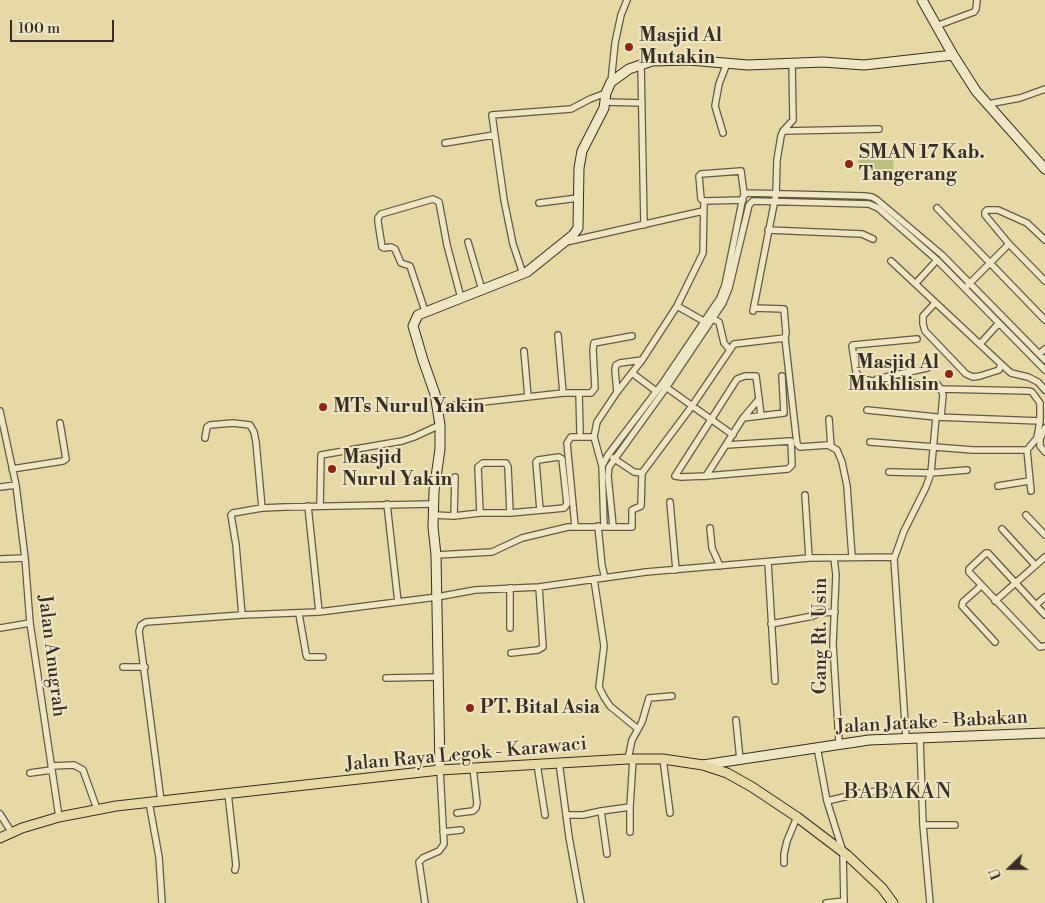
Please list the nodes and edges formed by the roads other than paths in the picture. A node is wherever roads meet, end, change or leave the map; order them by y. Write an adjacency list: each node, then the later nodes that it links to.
1 (627, 0): 9 (street)
2 (922, 0): 4 (street)
3 (977, 0): 4 (street)
4 (936, 26): 5 (street)
5 (953, 56): 6 (street); 13 (street)
6 (792, 62): 7 (street); 15 (street)
7 (727, 63): 8 (street); 16 (street)
8 (641, 64): 9 (street); 12 (street)
9 (611, 82): 11 (street)
10 (1045, 89): 13 (street)
11 (606, 98): 12 (street); 17 (street); 22 (street)
12 (642, 103): 28 (street)
13 (988, 104): 19 (street)
14 (880, 129): 15 (street)
15 (783, 131): 20 (street)
16 (723, 133)
17 (494, 135): 18 (street); 38 (street)
18 (445, 143)
19 (1045, 169)
20 (776, 194): 21 (street); 24 (street); 40 (street)
21 (743, 197): 23 (street); 23 (street); 49 (street)
22 (578, 198): 25 (street); 33 (street)
23 (704, 201): 27 (street)
24 (774, 201): 29 (street); 35 (street); 49 (street)
25 (539, 203)
26 (937, 208): 37 (street)
27 (703, 211): 28 (street); 46 (street)
28 (644, 225): 33 (street)
29 (768, 230): 30 (street); 53 (street)
30 (873, 239)
31 (1045, 240): 34 (street)
32 (468, 242): 43 (street)
33 (566, 242): 38 (street)
34 (1010, 244): 37 (street); 39 (street)
35 (937, 260): 41 (street); 42 (street)
36 (891, 261): 41 (street)
37 (990, 263): 40 (street); 48 (street)
38 (523, 274): 43 (street)
39 (1045, 281)
40 (970, 283): 42 (street); 59 (street)
41 (916, 284): 45 (street)
42 (964, 288): 50 (street)
43 (482, 290): 44 (street)
44 (460, 298): 47 (street); 47 (street)
45 (935, 303): 55 (street); 62 (street)
46 (677, 306): 49 (street); 60 (street)
47 (426, 311): 78 (street)
48 (1045, 320)
49 (709, 321): 57 (street); 68 (street)
50 (999, 323): 55 (street); 64 (street)
51 (558, 335): 73 (street)
52 (632, 336): 74 (street)
53 (785, 338): 57 (street); 96 (street)
54 (917, 339): 67 (street)
55 (980, 344): 62 (street)
56 (1045, 348): 59 (street)
57 (730, 350): 77 (street)
58 (524, 351): 75 (street)
59 (1039, 354): 61 (street)
60 (642, 360): 65 (street); 72 (street)
61 (1045, 360)
62 (1001, 364): 70 (street)
63 (927, 368): 67 (street)
64 (1045, 370)
65 (632, 373): 71 (street); 72 (street)
66 (782, 376): 81 (street)
67 (873, 381): 69 (street)
68 (664, 386): 71 (street); 77 (street); 101 (street)
69 (941, 389): 82 (street); 86 (street)
70 (1045, 390)
71 (656, 391): 100 (street)
72 (617, 392): 92 (street)
73 (562, 393): 74 (street); 75 (street)
74 (578, 394): 90 (street)
75 (528, 397): 78 (street)
76 (759, 399): 81 (street); 83 (street); 84 (street)
77 (692, 406): 84 (street); 107 (street)
78 (438, 407): 88 (street)
79 (867, 410): 82 (street)
80 (0, 411): 103 (street, Jalan Anugrah)
81 (761, 415): 83 (street)
82 (938, 417): 86 (street); 97 (street)
83 (744, 418): 91 (street)
84 (711, 419): 91 (street); 109 (street)
85 (829, 419): 96 (street)
86 (1040, 421): 98 (street)
87 (60, 423): 103 (street)
88 (440, 425): 120 (street); 122 (street)
89 (1045, 428): 99 (street)
90 (580, 432)
91 (733, 434): 95 (street)
92 (594, 436): 102 (street); 130 (street)
93 (205, 438): 123 (street)
94 (870, 442): 97 (street)
95 (726, 445): 109 (street); 109 (street)
96 (831, 446): 137 (street)
97 (934, 448): 98 (street); 108 (street)
98 (1027, 450): 111 (street)
99 (1045, 452)
100 (608, 455): 101 (street); 102 (street)
101 (614, 459): 104 (street); 107 (street)
102 (602, 466): 104 (street); 116 (street)
103 (12, 469): 112 (street, Jalan Anugrah)
104 (608, 470): 116 (street)
105 (967, 470): 108 (street)
106 (889, 472): 108 (street)
107 (642, 473): 132 (street)
108 (931, 473): 138 (street)
109 (706, 476)
110 (455, 477): 129 (street)
111 (1029, 481): 113 (street); 115 (street)
112 (16, 485): 114 (street); 140 (street, Jalan Anugrah)
113 (998, 486)
114 (0, 487)
115 (1031, 491)
116 (606, 493): 131 (street); 132 (street)
117 (806, 495): 141 (street)
118 (670, 502): 147 (street)
119 (387, 504): 120 (street); 122 (street); 157 (street)
120 (433, 504): 127 (street)
121 (308, 506): 122 (street); 123 (street); 160 (street)
122 (320, 506)
123 (262, 508): 163 (street)
124 (540, 510): 124 (street); 126 (street)
125 (480, 513): 126 (street); 126 (street); 129 (street)
126 (510, 513)
127 (433, 515): 129 (street); 136 (street)
128 (1026, 515): 135 (street)
129 (454, 516)
130 (575, 526): 131 (street); 136 (street)
131 (601, 526): 132 (street); 148 (street)
132 (613, 526)
133 (710, 528): 146 (street)
134 (1002, 529): 145 (street)
135 (1045, 535)
136 (436, 555): 154 (street)
137 (852, 557): 138 (street); 142 (street)
138 (894, 557): 181 (street)
139 (1045, 557): 145 (street)
140 (25, 558): 143 (street); 164 (street, Jalan Anugrah)
141 (809, 558): 142 (street); 144 (street)
142 (834, 558): 161 (street, Gang Rt. Usin)
143 (0, 559)
144 (768, 562): 146 (street); 165 (street)
145 (1035, 565): 150 (street)
146 (720, 566): 147 (street)
147 (676, 570): 148 (street)
148 (605, 578): 149 (street)
149 (594, 579): 152 (street); 179 (street)
150 (1016, 583): 151 (street); 156 (street); 158 (street)
151 (982, 586): 156 (street); 168 (street)
152 (539, 587): 153 (street); 170 (street)
153 (510, 588): 154 (street); 167 (street)
154 (437, 597): 157 (street); 174 (street)
155 (1045, 598): 158 (street)
156 (995, 601): 169 (street)
157 (398, 602): 160 (street)
158 (1036, 605): 159 (street)
159 (1044, 611)
160 (319, 612): 162 (street)
161 (835, 612): 165 (street); 183 (street, Gang Rt. Usin)
162 (299, 614): 163 (street); 171 (street)
163 (242, 615): 172 (street)
164 (30, 623): 166 (street); 191 (street, Jalan Anugrah)
165 (772, 624): 176 (street)
166 (0, 628)
167 (510, 628)
168 (995, 642)
169 (1042, 646)
170 (511, 653)
171 (323, 657)
172 (145, 667): 173 (street); 197 (street)
173 (123, 668)
174 (439, 677): 175 (street); 193 (street)
175 (386, 678)
176 (775, 680)
177 (672, 696): 179 (street)
178 (736, 720): 187 (street)
179 (638, 729): 185 (street)
180 (1045, 733): 182 (street, Jalan Jatake - Babakan)
181 (906, 738): 182 (street, Jalan Jatake - Babakan); 183 (street, Jalan Jatake - Babakan)
182 (920, 738): 210 (street)
183 (839, 744): 184 (street, Jalan Jatake - Babakan)
184 (817, 747): 187 (street, Jalan Jatake - Babakan); 198 (street)
185 (631, 759): 186 (main road, Jalan Raya Legok - Karawaci); 188 (main road, Jalan Raya Legok - Karawaci); 200 (street)
186 (663, 759): 190 (main road, Jalan Raya Legok - Karawaci); 204 (street)
187 (740, 760): 190 (street, Jalan Jatake - Babakan)
188 (559, 762): 189 (main road, Jalan Raya Legok - Karawaci); 207 (street)
189 (537, 764): 192 (main road, Jalan Raya Legok - Karawaci); 206 (street)
190 (703, 765): 209 (main road, Jalan Raya Legok - Karawaci)
191 (51, 768): 194 (street); 201 (street); 208 (street, Jalan Anugrah)
192 (472, 768): 193 (main road, Jalan Raya Legok - Karawaci); 203 (street)
193 (440, 770): 196 (main road, Jalan Raya Legok - Karawaci); 213 (street)
194 (30, 773)
195 (888, 790): 198 (street)
196 (228, 793): 197 (main road, Jalan Raya Legok - Karawaci); 220 (street)
197 (162, 801): 199 (main road, Jalan Raya Legok - Karawaci)
198 (827, 801): 217 (street)
199 (149, 802): 201 (main road, Jalan Raya Legok - Karawaci); 222 (street)
200 (630, 807): 202 (street); 214 (street)
201 (97, 809): 208 (main road, Jalan Raya Legok - Karawaci)
202 (601, 811): 207 (street); 218 (street)
203 (457, 812)
204 (670, 813)
205 (0, 814): 215 (street)
206 (545, 815)
207 (567, 815): 224 (street)
208 (59, 817): 215 (main road, Jalan Raya Legok - Karawaci)
209 (797, 817): 217 (main road, Jalan Raya Legok - Karawaci); 219 (street)
210 (923, 825): 211 (street); 227 (street)
211 (955, 825)
212 (461, 830): 213 (street)
213 (443, 832): 223 (street)
214 (630, 832)
215 (12, 833): 216 (main road, Jalan Raya Legok - Karawaci)
216 (0, 838)
217 (843, 852): 221 (street); 226 (main road, Jalan Raya Legok - Karawaci)
218 (607, 854)
219 (784, 863)
220 (235, 870)
221 (844, 902): 225 (street)
222 (162, 903)
223 (425, 903)
224 (581, 903)
225 (826, 903)
226 (893, 903)
227 (930, 903)

